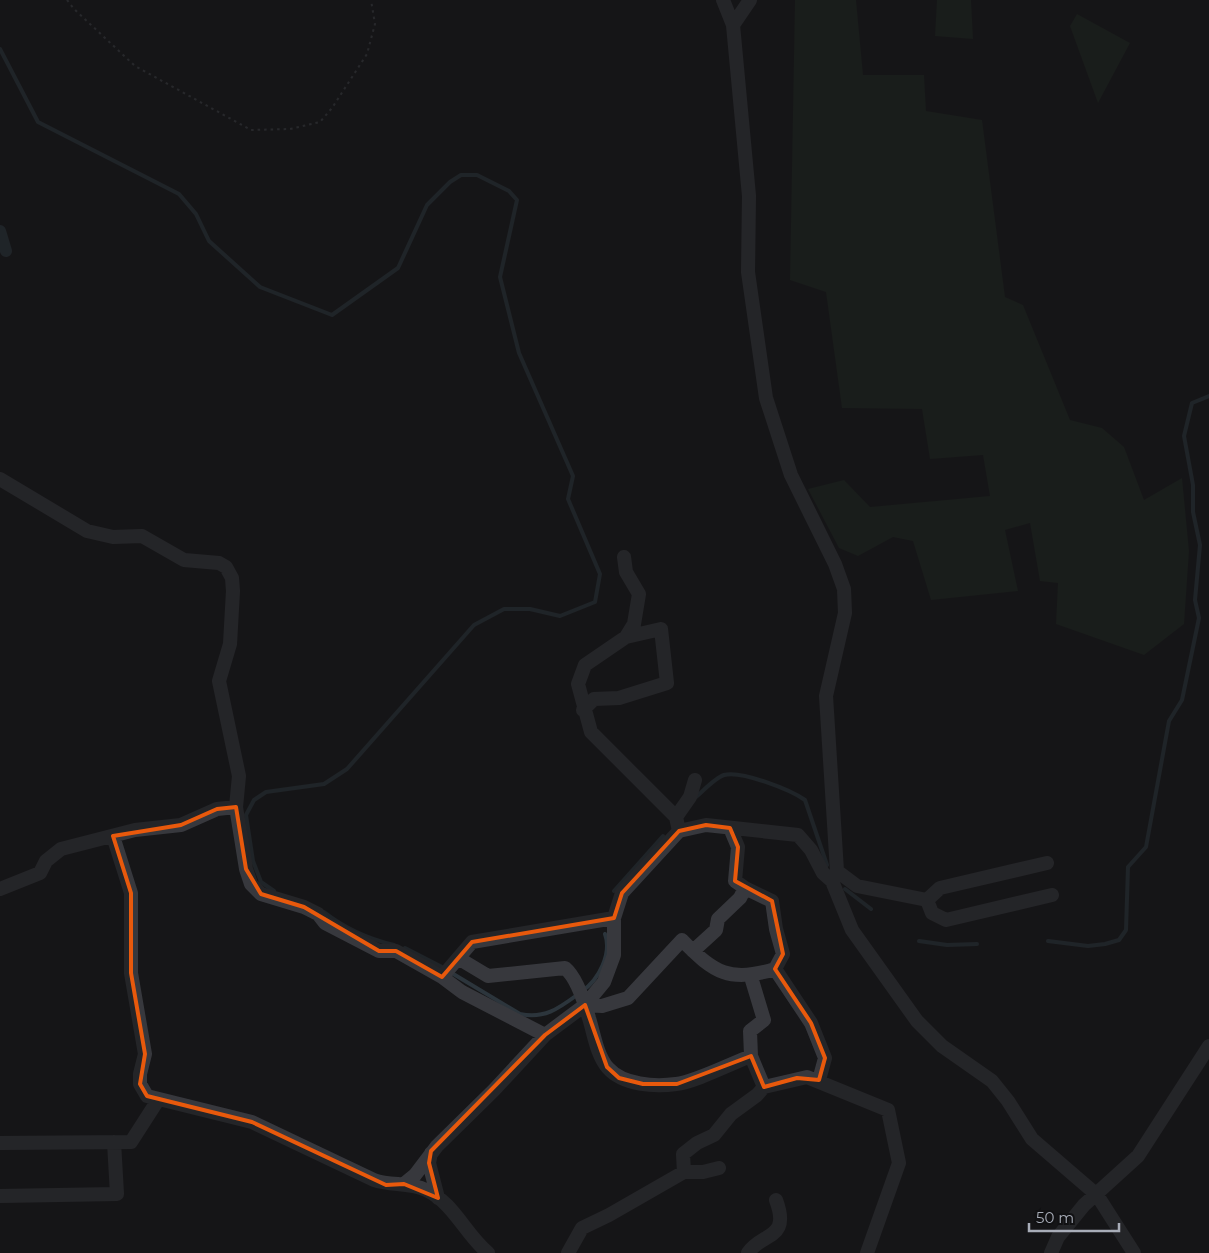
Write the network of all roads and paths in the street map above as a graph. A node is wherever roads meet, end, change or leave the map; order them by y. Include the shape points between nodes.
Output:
1 (68, 0) edge
2 (371, 0) edge
3 (722, 0) edge
4 (750, 0) edge
5 (733, 25) junction
6 (0, 480) edge
7 (624, 557) dead end
8 (626, 637) junction
9 (583, 710) junction
10 (695, 780) dead end
11 (236, 807) junction
12 (678, 824) junction
13 (730, 828) junction
14 (113, 836) junction
15 (1047, 863) dead end
16 (834, 876) junction
17 (745, 888) junction
18 (0, 889) edge
19 (1052, 895) dead end
20 (927, 900) junction
21 (614, 918) junction
22 (693, 951) junction
23 (449, 968) junction
24 (776, 969) junction
25 (751, 976) junction
26 (581, 997) junction
27 (545, 1035) junction
28 (1209, 1046) edge
29 (751, 1056) junction
30 (818, 1080) junction
31 (764, 1087) junction
32 (158, 1100) junction
33 (114, 1142) junction
34 (0, 1143) edge
35 (431, 1151) junction
36 (719, 1168) dead end
37 (684, 1172) junction
38 (404, 1184) junction
39 (1097, 1195) junction
40 (0, 1196) edge
41 (438, 1198) junction
42 (776, 1200) dead end
43 (488, 1253) edge
44 (568, 1253) edge
45 (748, 1253) edge
46 (867, 1253) edge
47 (1051, 1253) edge
48 (1134, 1253) edge

1 - 2 path via 134,66 251,130 290,128 320,122 366,54 375,24
3 - 5 street
4 - 5 street
5 - 16 street via 749,196 748,272 766,398 791,475 844,588 845,613 826,696
6 - 11 street via 87,531 113,538 142,536 184,560 219,563 226,567 232,578 233,591 230,644 220,681 239,776
7 - 8 street via 626,572 639,594 634,624
8 - 9 street via 585,665 578,684
8 - 9 street via 661,629 667,684 618,698 594,699
9 - 12 street via 591,732
10 - 12 street
11 - 14 street via 217,809 181,825
11 - 23 street via 246,869 251,884 261,894 304,907 318,914 326,923 379,951 396,951
12 - 13 street
12 - 21 street via 622,893
13 - 16 street via 798,836 811,850 823,873
13 - 17 street via 738,847 735,881
14 - 18 street via 61,849 46,861 40,872
14 - 32 street via 131,893 131,973 145,1054 140,1084 147,1096
15 - 20 street via 940,888
16 - 20 street via 857,886
16 - 39 street via 852,930 917,1021 942,1046 992,1081 1032,1139
17 - 22 street via 740,898 718,919 716,930
17 - 24 street via 772,901 783,954
19 - 20 street via 946,920 932,913
21 - 23 street via 472,942
21 - 26 street via 614,955 604,982
22 - 25 street via 705,964 731,975
22 - 26 street via 682,940 628,998 602,1006
23 - 26 street via 488,976 565,968 572,974
23 - 27 street via 462,992
24 - 25 street
24 - 30 street via 810,1022 825,1058
25 - 29 street via 764,1020 750,1031
26 - 27 street
26 - 29 street via 599,1050 607,1067 619,1078 643,1084 677,1084
27 - 35 street
28 - 39 street via 1138,1156
29 - 31 street
30 - 31 street via 797,1078
30 - 46 street via 888,1110 899,1163
31 - 37 street via 731,1114 714,1135 683,1154
32 - 33 street via 131,1142
32 - 38 street via 252,1122 386,1185
33 - 34 street
33 - 40 street via 117,1194
35 - 38 street via 415,1175
35 - 41 street via 429,1163
36 - 37 street
37 - 44 street via 582,1228
38 - 41 street via 426,1190
39 - 47 street via 1084,1205 1058,1237
39 - 48 street
41 - 43 street
42 - 45 street via 780,1223 772,1236

